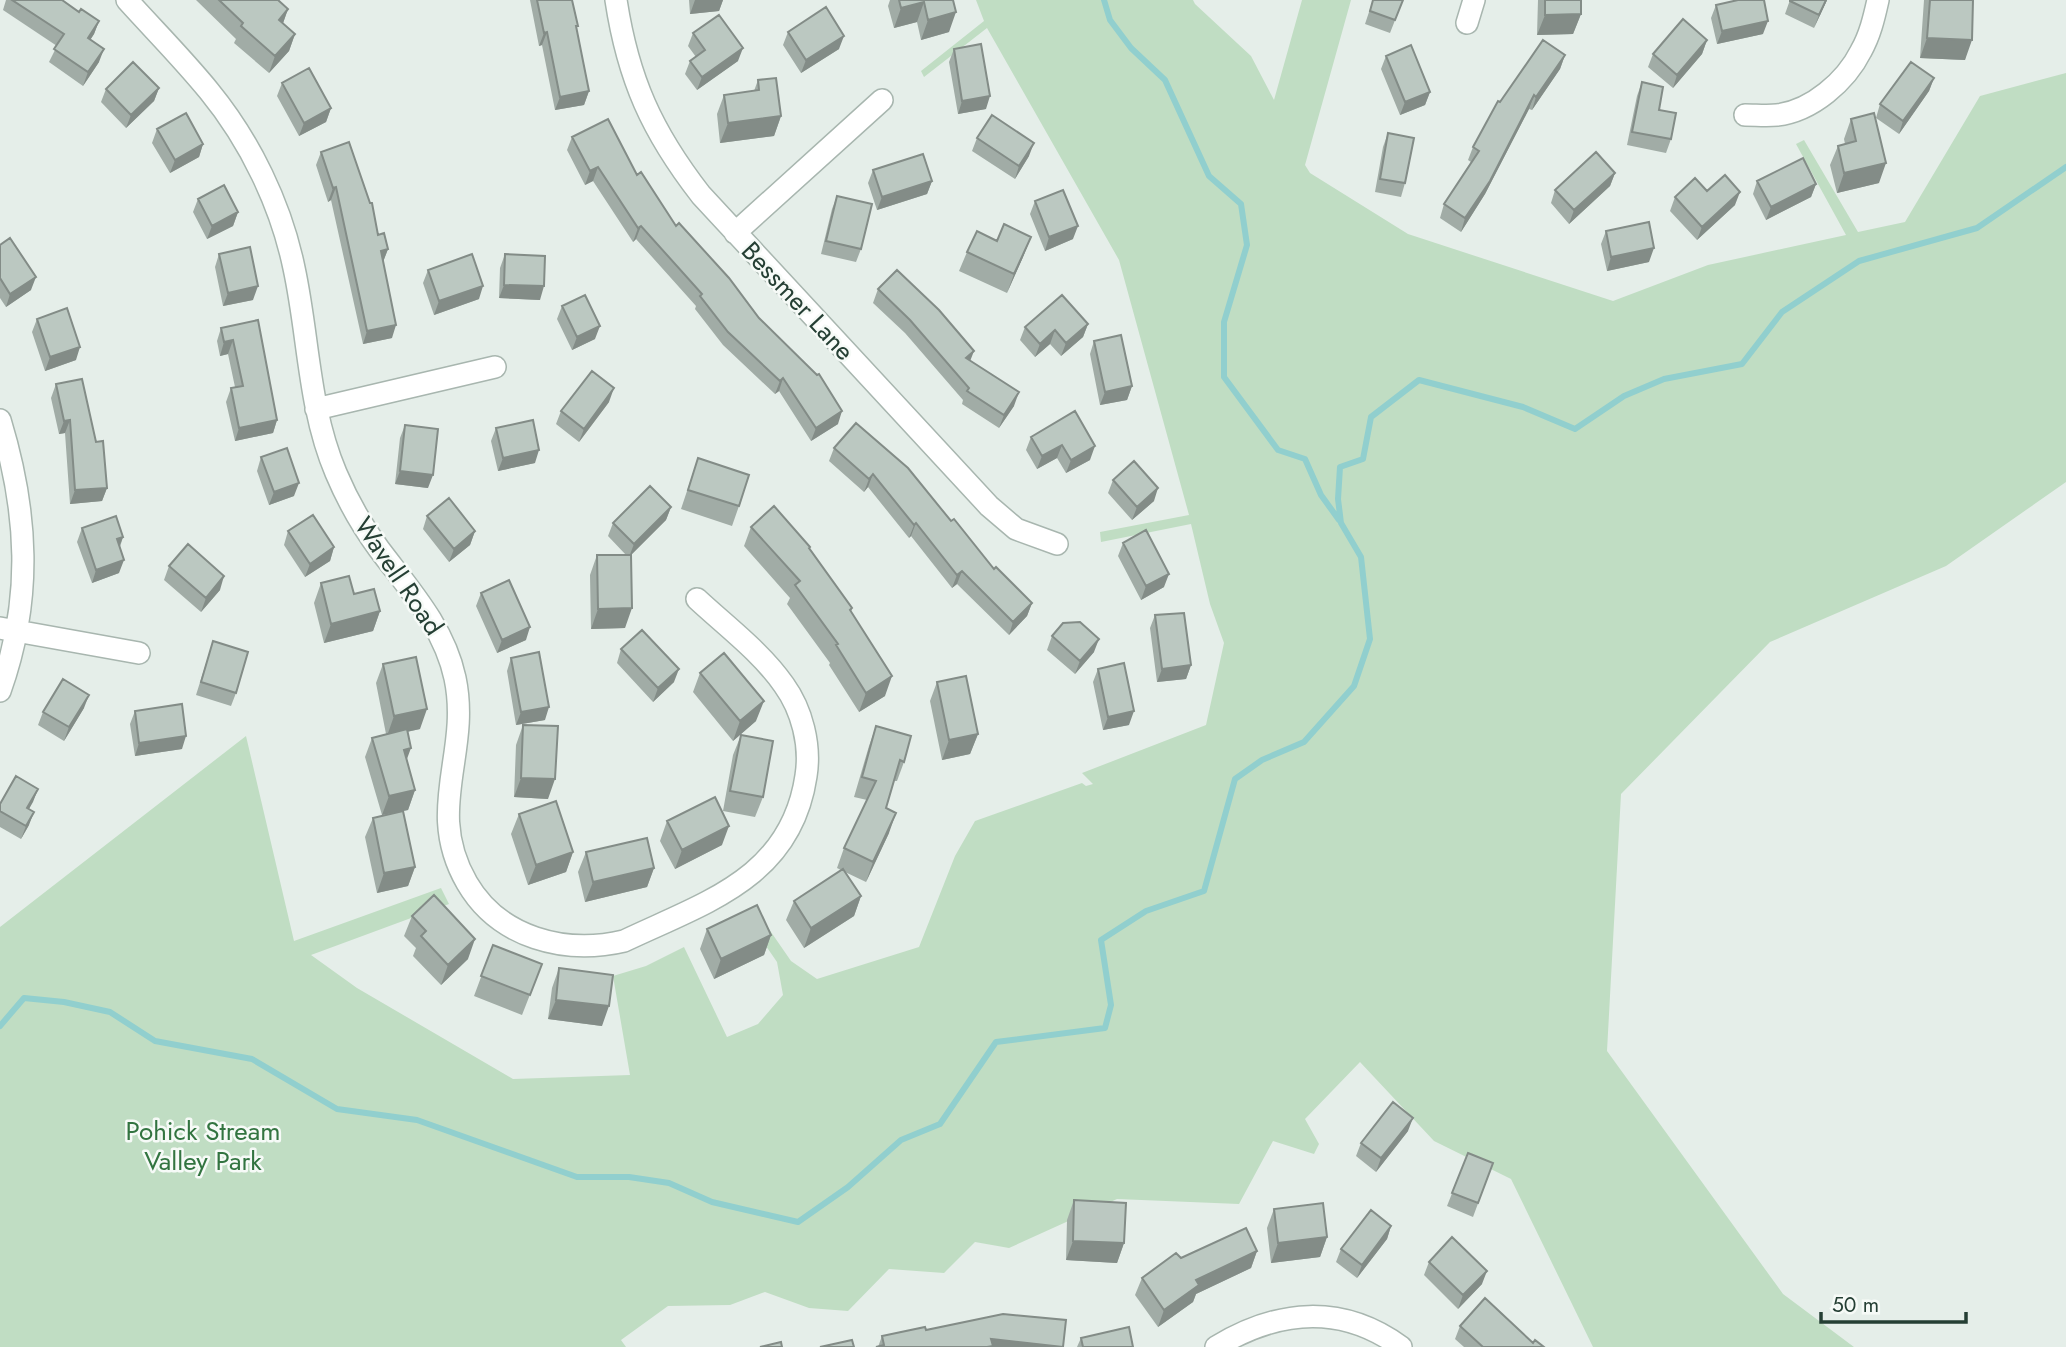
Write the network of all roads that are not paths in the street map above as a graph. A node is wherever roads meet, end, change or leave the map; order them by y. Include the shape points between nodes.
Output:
1 (127, 0) edge
2 (616, 0) edge
3 (1474, 0) edge
4 (1878, 0) edge
5 (1467, 23) dead end
6 (882, 100) dead end
7 (1745, 115) dead end
8 (735, 233) junction
9 (495, 367) dead end
10 (316, 409) junction
11 (0, 420) edge
12 (1056, 544) dead end
13 (697, 599) dead end
14 (8, 629) edge
15 (139, 653) dead end
16 (0, 691) edge
17 (1216, 1347) edge
18 (1401, 1347) edge

1 - 10 street, Wavell Road via 209,91 262,175 294,265
2 - 8 street, Bessmer Lane via 626,54 653,124 678,166
3 - 5 street
4 - 7 street via 1860,54 1833,87 1808,105 1780,115
6 - 8 street
8 - 12 street, Bessmer Lane via 989,506 1016,529
9 - 10 street
10 - 13 street, Wavell Road via 349,501 429,615 451,662 459,716 448,794 449,839 475,895 514,929 562,946 624,941 741,882 772,856 791,827 803,798 807,767 806,739 797,709 771,667
11 - 14 street via 22,516 23,582
14 - 15 street
14 - 16 street
17 - 18 street via 1271,1321 1305,1317 1353,1323

